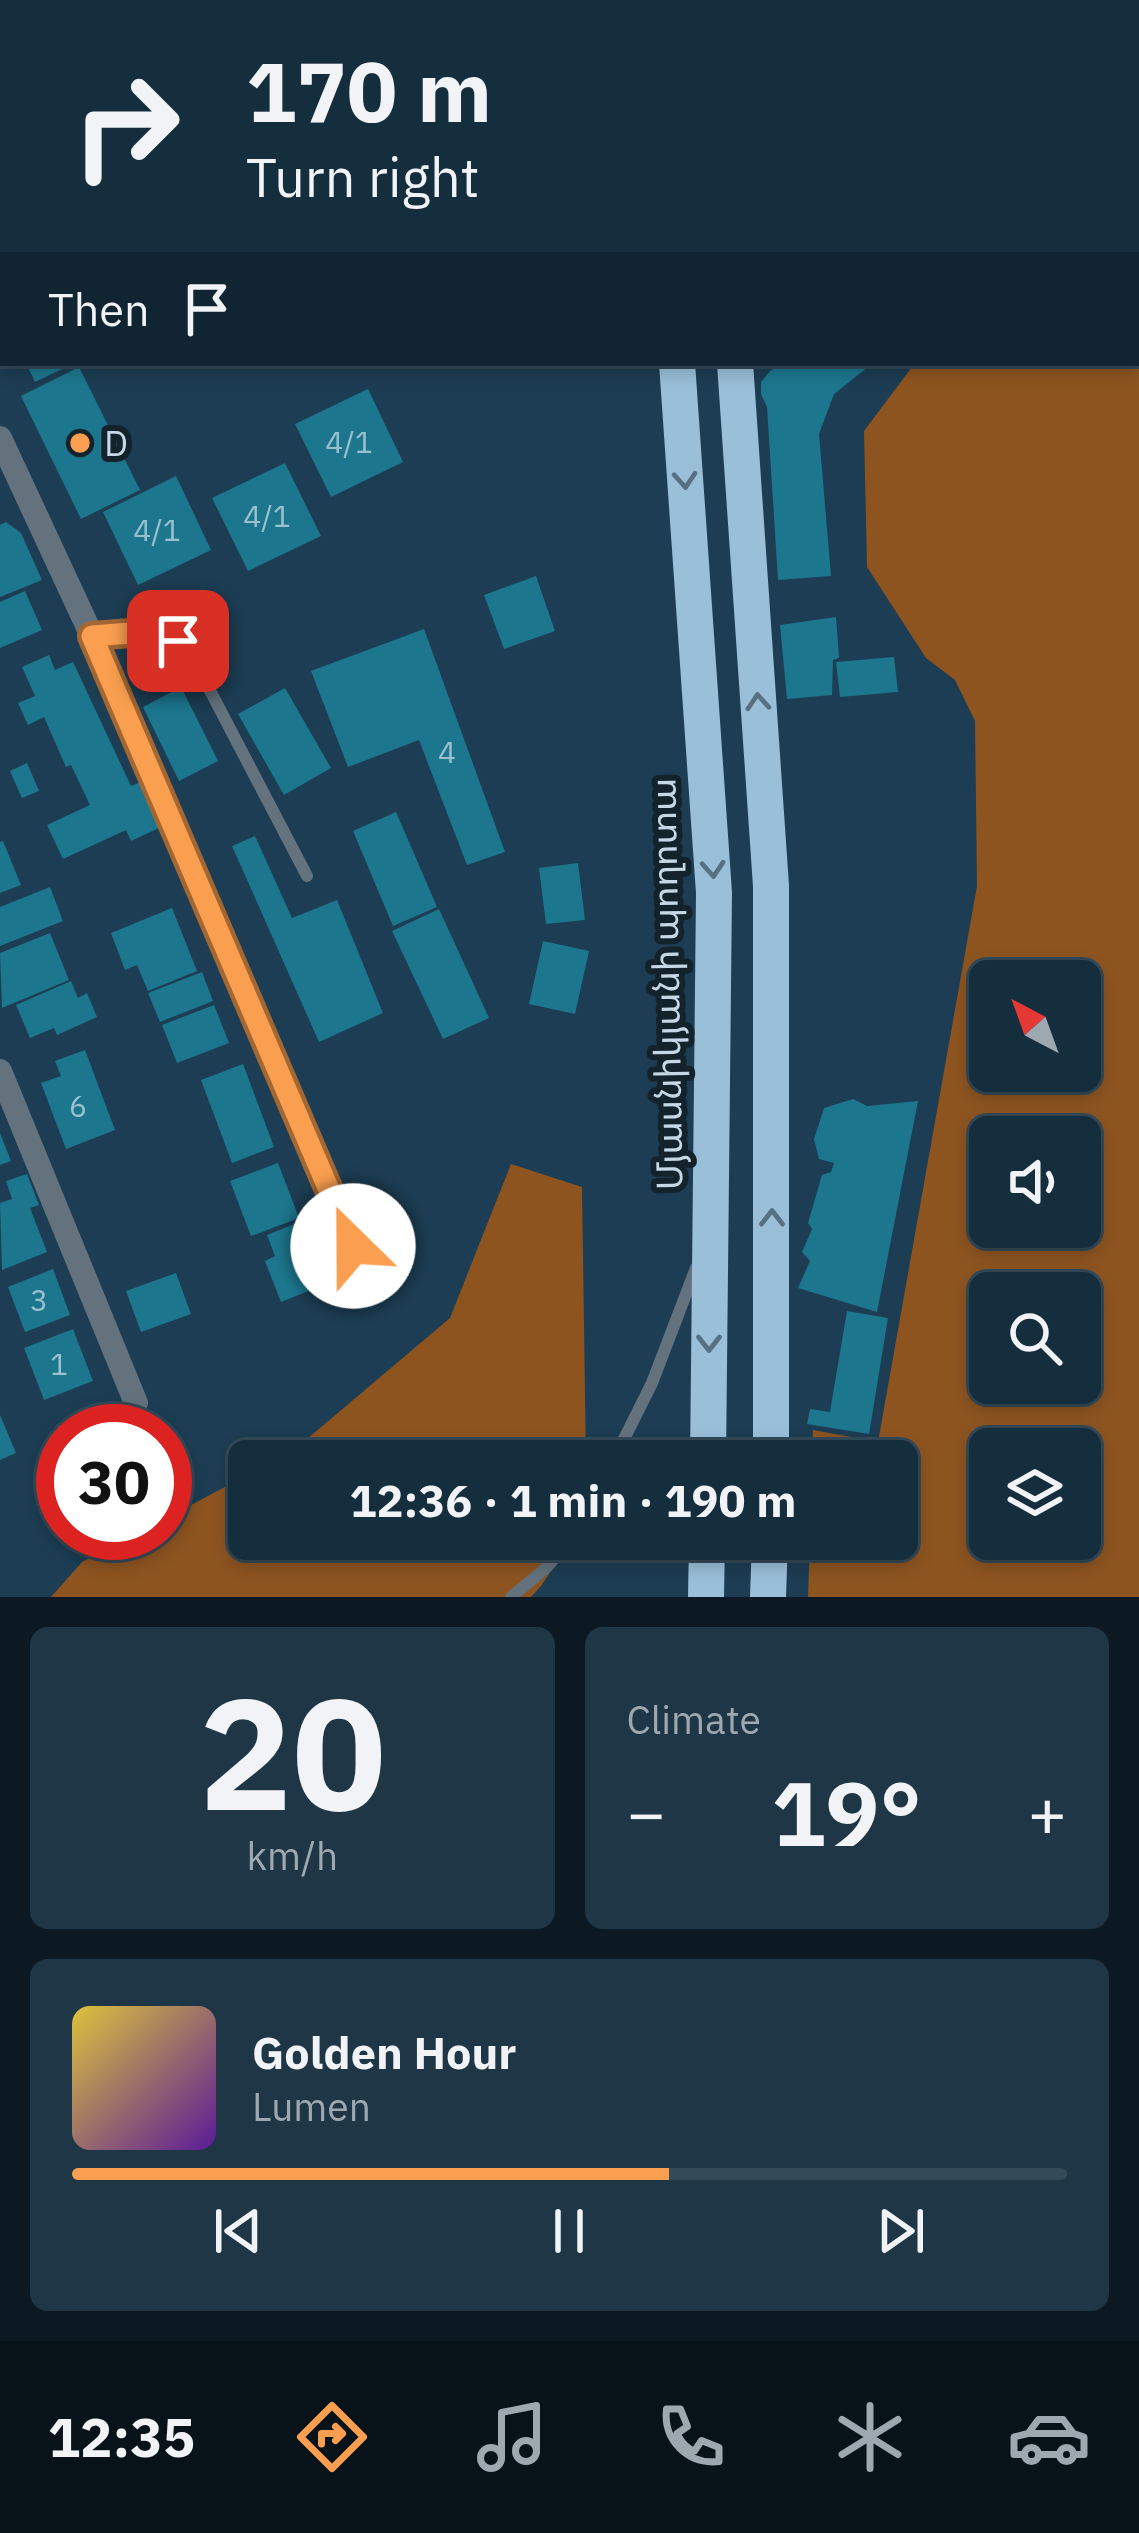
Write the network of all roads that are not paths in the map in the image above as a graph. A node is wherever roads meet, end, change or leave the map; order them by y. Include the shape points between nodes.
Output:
1 (677, 366) edge
2 (735, 366) edge
3 (0, 438) edge
4 (92, 636) junction
5 (307, 876) dead end
6 (0, 1071) edge
7 (710, 1233) junction
8 (353, 1246) dead end
9 (136, 1403) dead end
10 (624, 1440) edge
11 (708, 1440) edge
12 (772, 1440) edge
13 (553, 1560) edge
14 (707, 1560) edge
15 (769, 1560) edge
16 (511, 1597) edge
17 (706, 1597) edge
18 (768, 1597) edge

1 -> 7 highway, Մյասնիկյանի պողոտա via 714,893
12 -> 2 highway via 771,886
3 - 4 street
4 - 5 lane via 143,632 178,641 192,656
4 - 8 street
6 - 9 street
7 - 10 lane
7 -> 11 highway, Մյասնիկյանի պողոտա
13 - 16 lane
14 - 17 highway
15 - 18 highway

